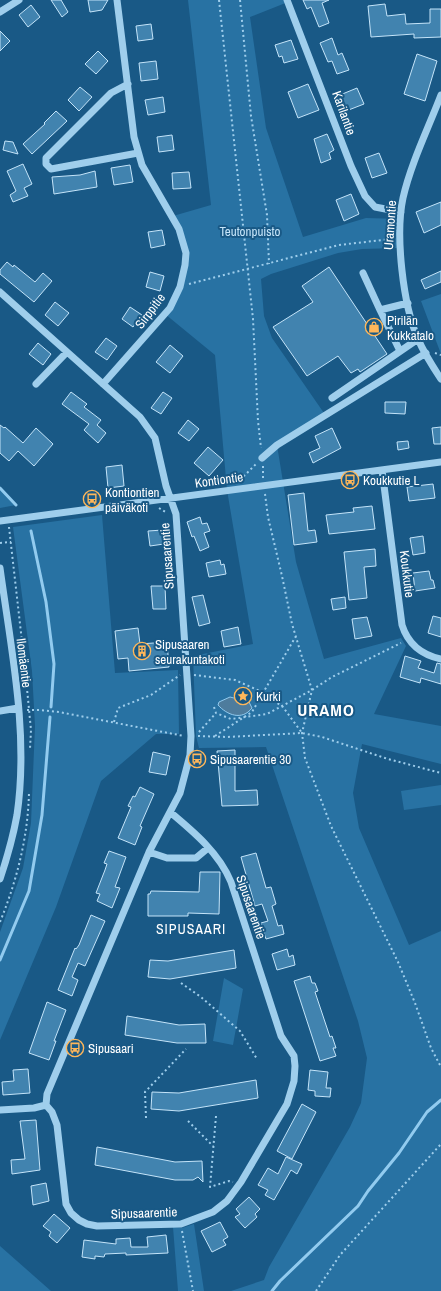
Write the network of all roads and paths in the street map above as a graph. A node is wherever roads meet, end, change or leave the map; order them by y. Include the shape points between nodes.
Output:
1 (18, 0) edge
2 (117, 0) edge
3 (219, 0) edge
4 (240, 0) edge
5 (287, 0) edge
6 (0, 12) edge
7 (128, 84) junction
8 (441, 95) edge
9 (138, 153) junction
10 (401, 212) junction
11 (400, 238) junction
12 (268, 264) junction
13 (248, 270) junction
14 (363, 273) dead end
15 (180, 287) junction
16 (0, 292) edge
17 (408, 303) junction
18 (380, 310) junction
19 (418, 339) junction
20 (400, 351) junction
21 (66, 352) junction
22 (426, 353) junction
23 (434, 353) dead end
24 (441, 355) edge
25 (441, 379) edge
26 (36, 384) dead end
27 (103, 384) junction
28 (332, 398) dead end
29 (262, 458) junction
30 (441, 462) edge
31 (382, 470) junction
32 (238, 482) dead end
33 (264, 486) junction
34 (171, 499) junction
35 (158, 500) junction
36 (169, 516) dead end
37 (0, 521) edge
38 (11, 542) dead end
39 (0, 543) edge
40 (0, 568) edge
41 (296, 636) junction
42 (408, 640) junction
43 (441, 659) edge
44 (178, 670) dead end
45 (188, 674) junction
46 (178, 675) junction
47 (178, 682) dead end
48 (312, 690) junction
49 (263, 693) junction
50 (214, 707) dead end
51 (283, 707) junction
52 (18, 710) junction
53 (0, 711) edge
54 (216, 713) junction
55 (243, 718) junction
56 (114, 722) junction
57 (181, 728) dead end
58 (302, 733) junction
59 (181, 736) junction
60 (193, 736) junction
61 (214, 736) junction
62 (182, 740) dead end
63 (441, 773) edge
64 (170, 812) junction
65 (208, 848) junction
66 (149, 852) junction
67 (0, 879) edge
68 (181, 984) dead end
69 (186, 1049) dead end
70 (257, 1059) dead end
71 (441, 1067) edge
72 (46, 1105) junction
73 (0, 1110) edge
74 (216, 1116) dead end
75 (146, 1118) dead end
76 (188, 1121) dead end
77 (441, 1144) edge
78 (213, 1146) junction
79 (240, 1183) junction
80 (181, 1224) junction
81 (193, 1291) edge
82 (316, 1291) edge

1 - 6 street
2 - 7 street, Sirppitie
3 - 13 path
4 - 12 path via 251,116 267,215
5 - 10 street, Karilantie via 365,196 375,207
7 - 9 street, Sirppitie
7 - 9 street via 110,93 46,158 46,164 51,169
8 - 10 street, Uramontie via 408,180
9 - 15 street, Sirppitie via 142,166 172,216 183,242 186,253
10 - 11 street, Uramontie
11 - 12 path via 339,245
11 - 17 street, Uramontie via 399,248
12 - 13 path
13 - 15 path
13 - 29 path
14 - 18 street
15 - 27 street, Sirppitie via 170,308 159,322
16 - 21 street, Sipusaarentie
17 - 18 street
17 - 19 street, Uramontie
18 - 20 street
19 - 20 street
19 - 22 street, Uramontie
20 - 28 street
21 - 26 street
21 - 27 street, Sipusaarentie
22 - 25 street, Uramontie
22 - 29 street via 277,445
23 - 24 path
27 - 34 street, Sipusaarentie via 149,427 155,438
29 - 32 path
29 - 33 path
30 - 31 street, Kontiontie
31 - 33 street, Kontiontie
31 - 42 street, Koukkutie via 402,625
33 - 34 street, Kontiontie
33 - 41 path via 268,517
34 - 35 street, Kontiontie
34 - 45 street, Sipusaarentie via 176,514
35 - 36 path via 160,508
35 - 37 street, Kontiontie
38 - 39 path
40 - 52 street, Ilomäentie
41 - 48 path
41 - 49 path
42 - 43 street via 417,649
42 - 48 path via 332,677
44 - 46 path
45 - 46 path
45 - 49 path via 235,680
45 - 60 street, Sipusaarentie
46 - 47 path
46 - 56 path via 151,695 118,708
48 - 51 path
48 - 58 path
49 - 51 path
49 - 55 path via 252,712
50 - 54 path
51 - 55 path via 267,714
51 - 58 path
52 - 53 street
52 - 56 path via 40,710
52 - 67 street, Ilomäentie via 20,743 17,813 13,838
54 - 55 path via 230,719
54 - 60 path
55 - 61 path
56 - 59 path
57 - 59 path
58 - 61 path
58 - 63 path
58 - 71 path via 305,758 330,826 398,962
59 - 60 path
59 - 62 path
60 - 61 path
60 - 64 street, Sipusaarentie via 185,779
64 - 65 street, Sipusaarentie
64 - 66 street, Sipusaarentie
65 - 66 street via 196,858 167,858
65 - 79 street, Sipusaarentie via 224,866 231,882 281,1036 294,1056 295,1066 294,1081 287,1104
66 - 72 street, Sipusaarentie via 47,1094
68 - 70 path via 202,997 240,1031
69 - 75 path via 145,1092
72 - 73 street
72 - 80 street, Sipusaarentie via 58,1125 64,1194 71,1213 87,1224 97,1226
74 - 78 path
76 - 78 path
77 - 82 path via 340,1255
78 - 79 path via 210,1187 229,1180
79 - 80 street, Sipusaarentie via 227,1201 213,1212
80 - 81 path

